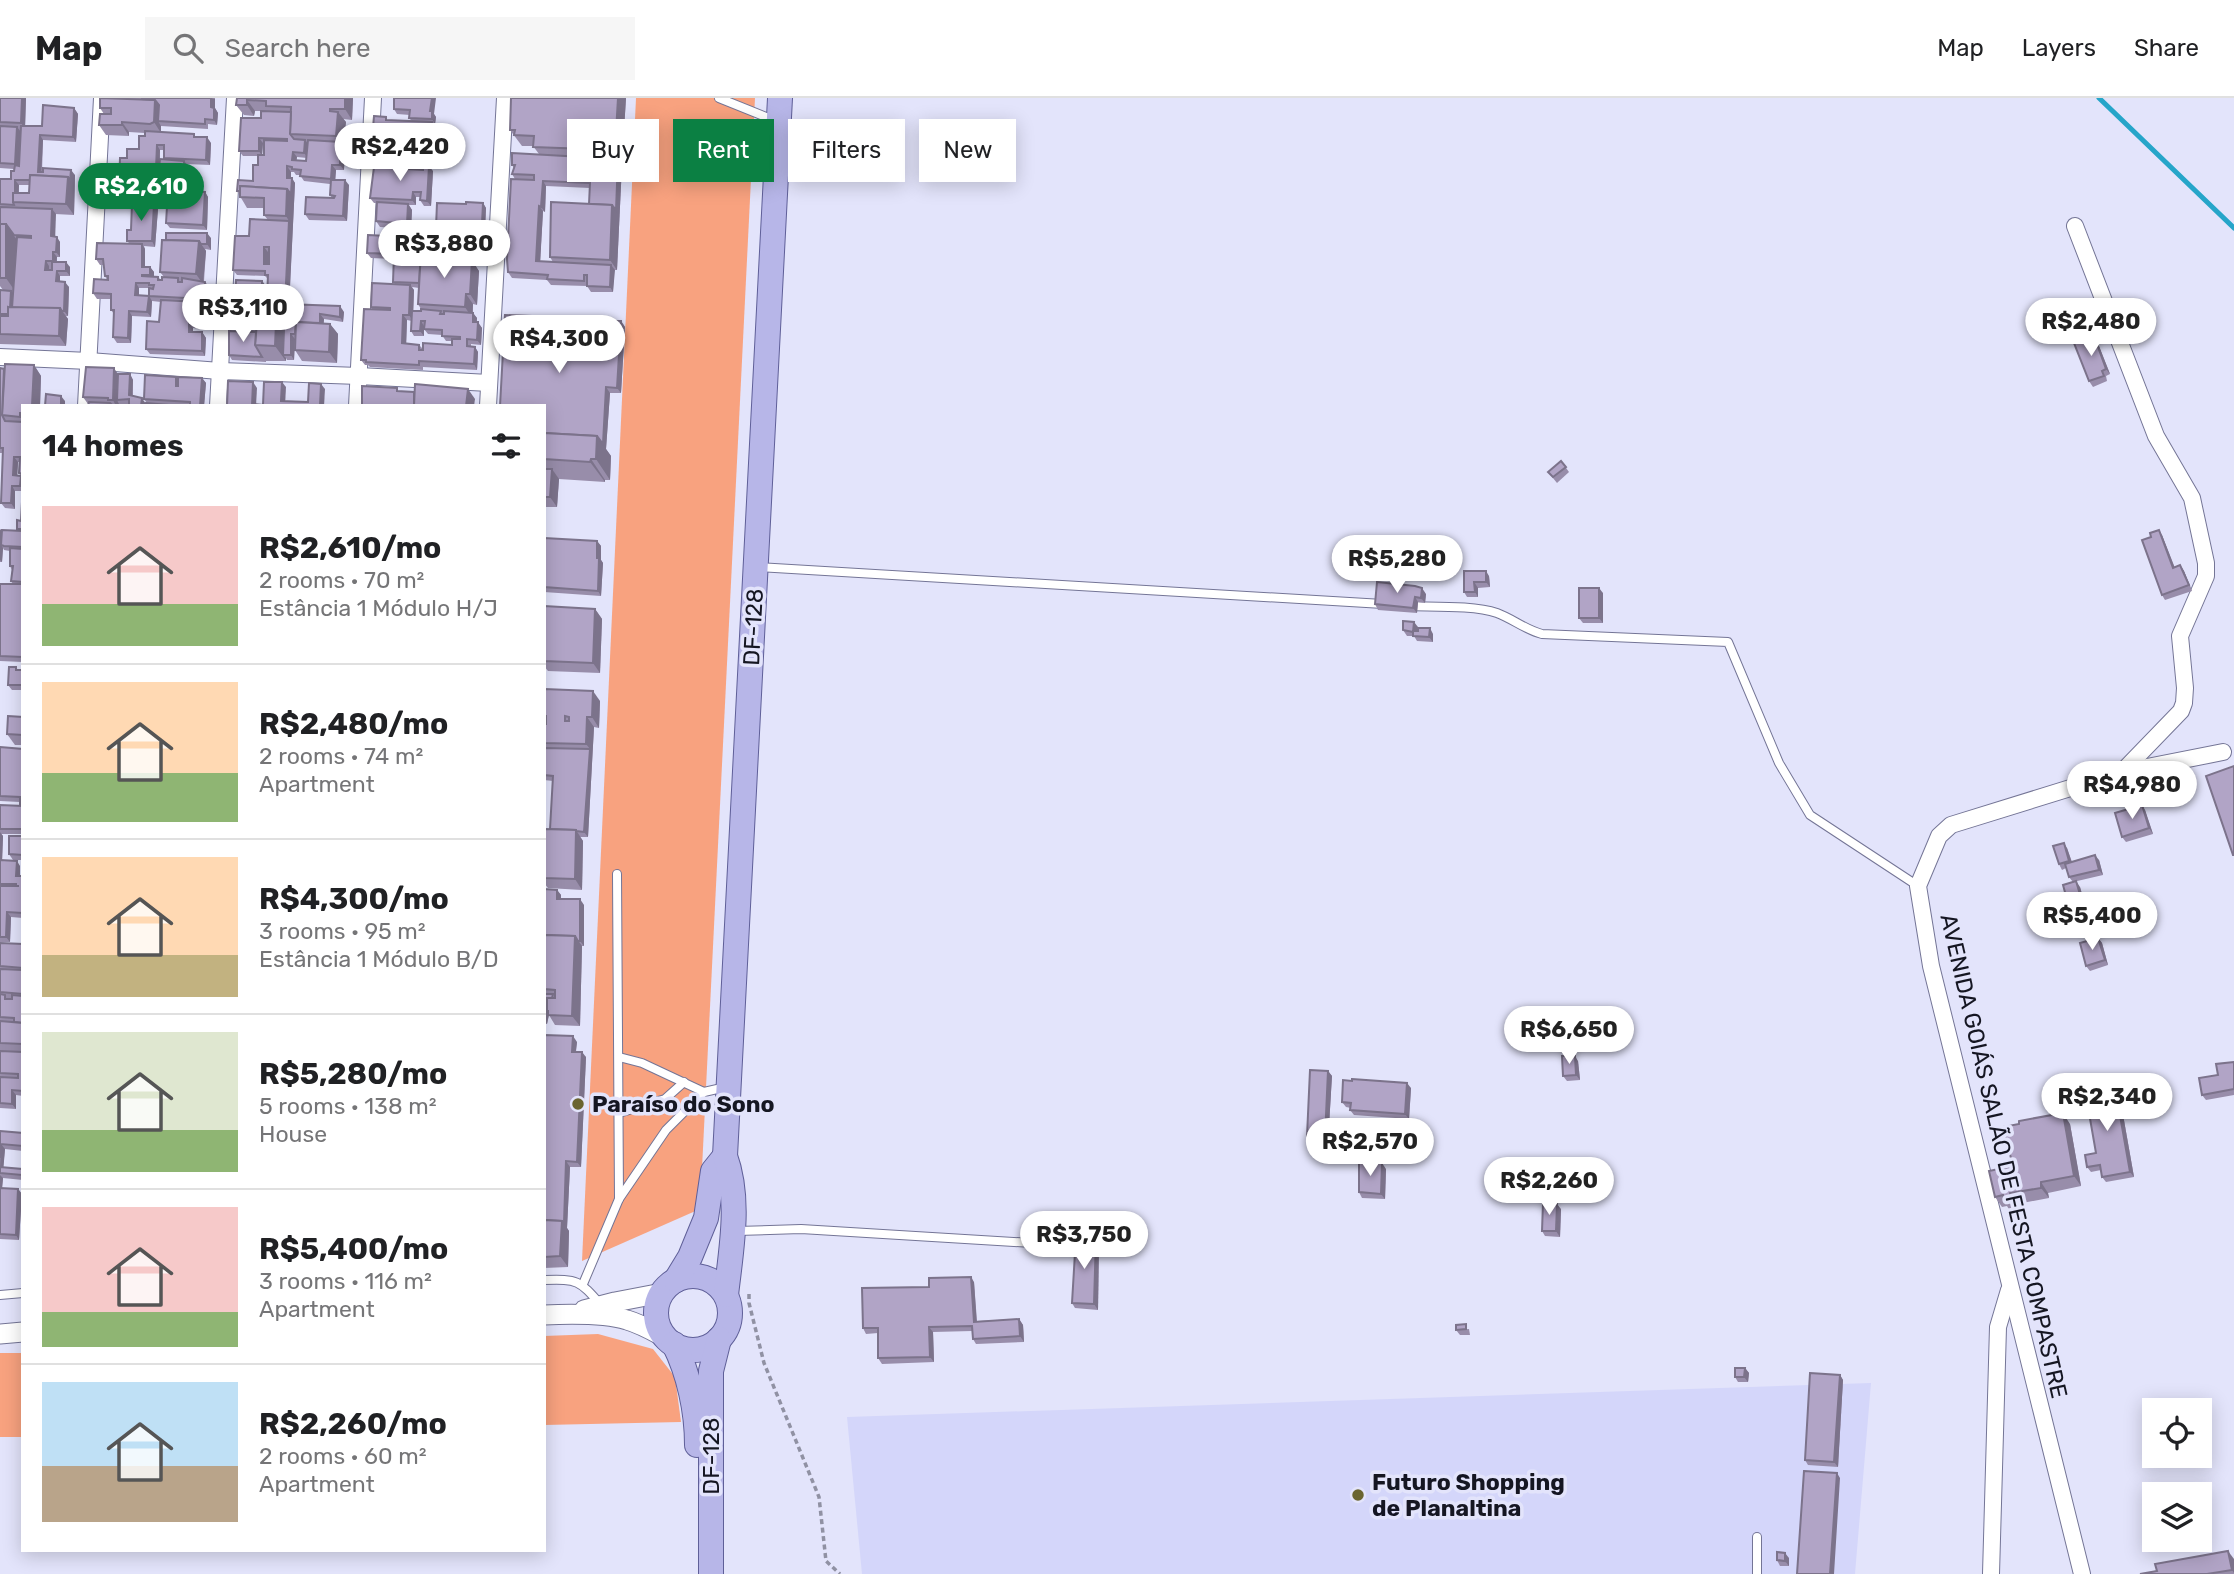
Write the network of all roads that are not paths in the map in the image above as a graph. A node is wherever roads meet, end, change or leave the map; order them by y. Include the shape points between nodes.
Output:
1 (102, 98) edge
2 (235, 98) edge
3 (373, 98) edge
4 (505, 98) edge
5 (719, 98) edge
6 (780, 110) edge
7 (2074, 226) dead end
8 (0, 357) edge
9 (89, 361) junction
10 (220, 371) junction
11 (359, 376) junction
12 (489, 383) junction
13 (86, 404) edge
14 (218, 404) edge
15 (358, 404) edge
16 (488, 404) edge
17 (756, 567) junction
18 (1387, 604) edge
19 (1400, 605) edge
20 (2223, 752) dead end
21 (2122, 772) junction
22 (618, 874) dead end
23 (1918, 886) junction
24 (619, 1057) junction
25 (684, 1083) junction
26 (729, 1086) junction
27 (704, 1092) junction
28 (619, 1113) junction
29 (725, 1156) junction
30 (619, 1199) junction
31 (733, 1231) junction
32 (1048, 1244) dead end
33 (546, 1280) edge
34 (583, 1283) junction
35 (669, 1287) junction
36 (2010, 1288) junction
37 (21, 1293) edge
38 (737, 1293) junction
39 (0, 1295) edge
40 (601, 1305) junction
41 (569, 1314) junction
42 (546, 1315) edge
43 (21, 1332) edge
44 (0, 1334) edge
45 (719, 1339) junction
46 (670, 1341) junction
47 (1757, 1537) dead end
48 (693, 1574) edge
49 (711, 1574) edge
50 (1757, 1574) edge
51 (1991, 1574) edge
52 (2082, 1574) edge

1 - 9 street
2 - 10 street
3 - 11 street
4 - 12 street
5 - 6 lane
6 - 17 main road, DF-128 / DF-128
7 - 21 street via 2156,436 2192,498 2206,563 2206,576 2180,636 2185,688 2182,711
8 - 9 street
9 - 10 street
9 - 13 street
10 - 11 street
10 - 14 street
11 - 12 street
11 - 15 street
12 - 16 street
17 - 18 lane
17 - 26 main road, DF-128 / DF-128
19 - 23 lane via 1493,612 1542,634 1728,642 1779,763 1810,815
20 - 21 street
21 - 23 street via 1951,825 1939,836
22 - 24 lane
23 - 36 street, AVENIDA GOIÁS SALÃO DE FESTA COMPASTRE via 1931,966
24 - 25 lane
24 - 28 lane
25 - 27 lane
25 - 28 lane via 665,1099
26 - 27 lane
26 - 29 main road, DF-128 / DF-128
27 - 30 lane via 666,1130
28 - 30 lane
29 - 31 main road, DF-128 / DF-128 via 732,1174
29 - 35 main road, DF-128 / DF-128 via 713,1171 706,1218 690,1257
30 - 34 lane
31 - 32 lane via 801,1229
31 - 38 main road, DF-128 / DF-128
33 - 34 lane
34 - 40 lane
35 - 38 main road via 685,1277 704,1278
35 - 40 street
35 - 46 main road, DF-128 via 658,1302 657,1321
36 - 51 street via 1998,1327
36 - 52 street, AVENIDA GOIÁS SALÃO DE FESTA COMPASTRE
37 - 39 lane
38 - 45 main road, DF-128
40 - 41 street
41 - 42 street
41 - 46 street via 623,1318
43 - 44 street
45 - 46 main road via 702,1349
45 - 49 main road, DF-128 / DF-128 via 711,1371
46 - 48 main road, DF-128 / DF-128 via 690,1386 697,1439
47 - 50 lane

